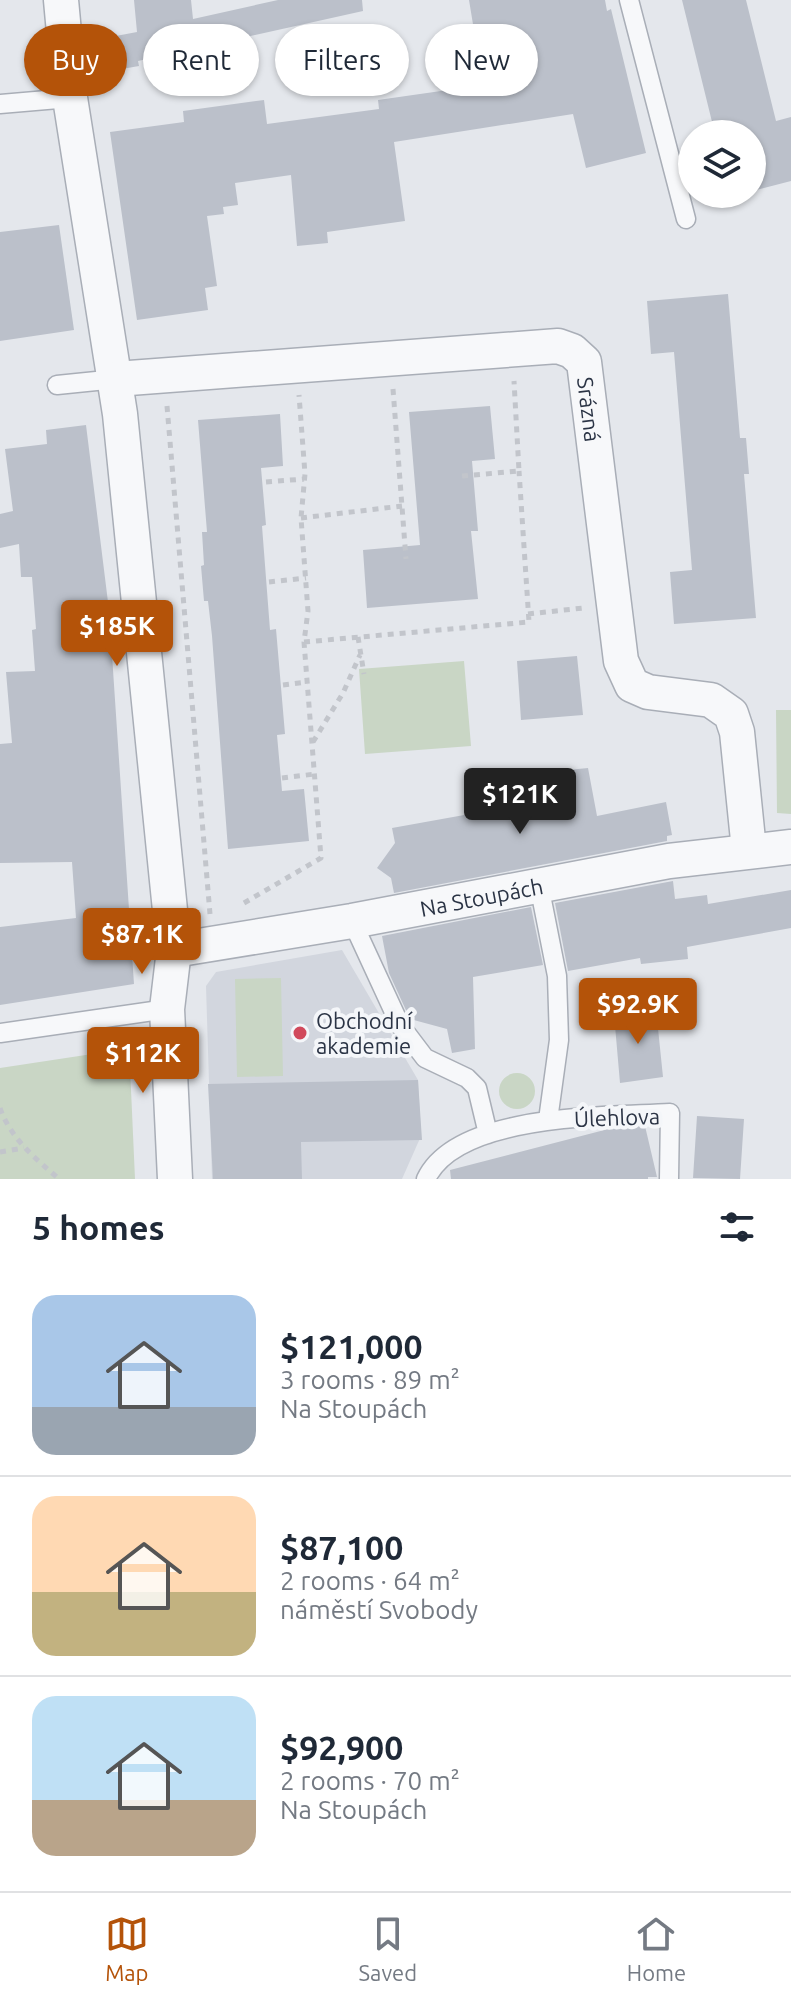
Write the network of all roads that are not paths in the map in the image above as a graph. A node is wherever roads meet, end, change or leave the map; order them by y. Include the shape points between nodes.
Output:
1 (61, 0) edge
2 (629, 0) edge
3 (70, 98) junction
4 (0, 104) edge
5 (686, 219) dead end
6 (116, 379) junction
7 (57, 385) dead end
8 (791, 847) edge
9 (749, 850) junction
10 (539, 885) junction
11 (352, 921) junction
12 (174, 950) junction
13 (167, 1009) junction
14 (0, 1033) edge
15 (548, 1120) junction
16 (488, 1134) junction
17 (175, 1179) edge
18 (426, 1179) edge
19 (669, 1179) edge

1 - 3 street
2 - 5 lane
3 - 4 lane
3 - 6 street
6 - 7 lane
6 - 9 street, Srázná via 558,346 572,351 584,362 621,661 632,685 711,700 731,714
6 - 12 street
8 - 9 street, Na Stoupách
9 - 10 street, Na Stoupách
10 - 11 street, Na Stoupách
10 - 15 lane, Úlehlova via 557,976 559,1040
11 - 12 street, Na Stoupách
11 - 16 lane via 400,1025 425,1058 477,1088
12 - 13 street
13 - 14 lane
13 - 17 street
15 - 16 lane, Úlehlova
15 - 19 lane, Úlehlova via 670,1113
16 - 18 lane, Úlehlova via 454,1148

